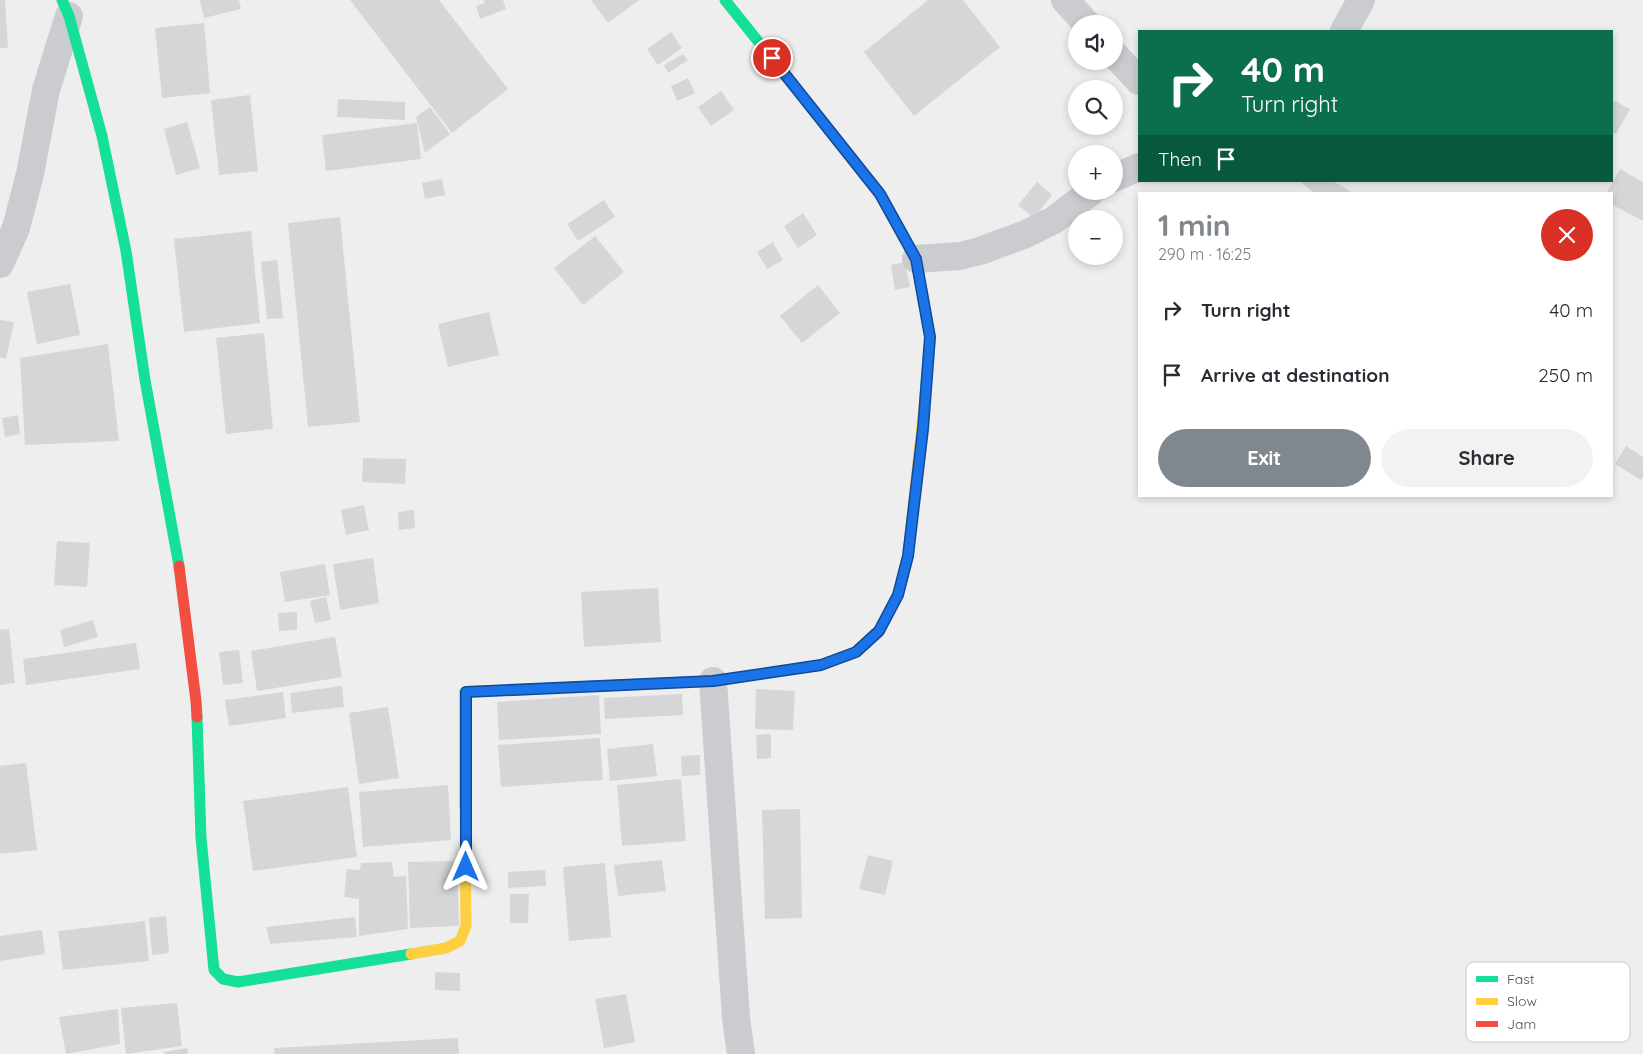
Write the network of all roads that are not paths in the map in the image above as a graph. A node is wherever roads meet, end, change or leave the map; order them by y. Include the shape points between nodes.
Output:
1 (725, 0) edge
2 (1065, 0) edge
3 (1361, 0) edge
4 (66, 8) edge
5 (1079, 15) edge
6 (1345, 30) edge
7 (1123, 64) edge
8 (1138, 80) edge
9 (1138, 167) edge
10 (1123, 174) edge
11 (1080, 200) edge
12 (916, 259) junction
13 (0, 264) edge
14 (713, 681) junction
15 (741, 1054) edge

1 - 12 street via 880,194
2 - 5 street
3 - 6 street
4 - 13 street via 30,174 16,228
4 - 14 street via 102,136 126,251 176,547 196,701 201,838 214,970 223,979 238,982 446,948 460,941 466,926 466,692
7 - 8 street
9 - 10 street
11 - 12 street via 1054,220 980,251
12 - 14 street via 930,337 908,556 898,595 879,631 856,652 821,665
14 - 15 street

